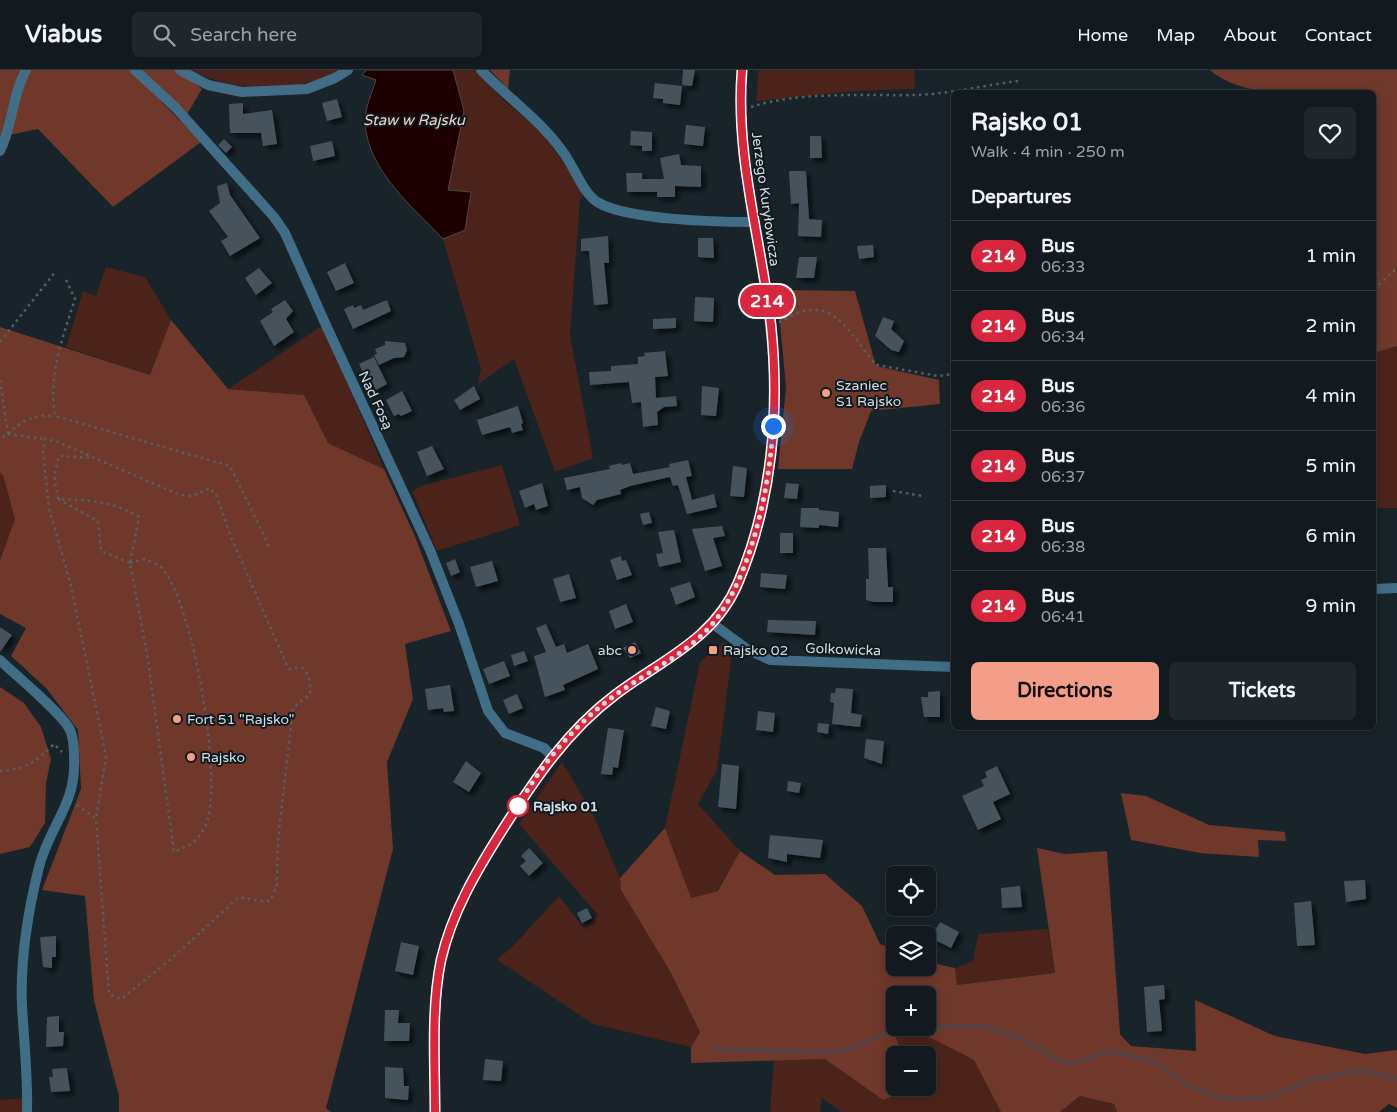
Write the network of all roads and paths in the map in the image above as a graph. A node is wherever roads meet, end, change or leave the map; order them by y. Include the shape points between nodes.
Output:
1 (26, 70) edge
2 (135, 70) edge
3 (180, 70) edge
4 (348, 70) edge
5 (481, 70) edge
6 (742, 70) edge
7 (1018, 80) dead end
8 (951, 90) edge
9 (951, 90) edge
10 (740, 111) junction
11 (0, 151) edge
12 (753, 222) junction
13 (1397, 268) edge
14 (56, 271) dead end
15 (66, 280) dead end
16 (1376, 287) edge
17 (770, 325) junction
18 (0, 342) edge
19 (951, 374) edge
20 (0, 380) edge
21 (55, 416) junction
22 (8, 434) junction
23 (45, 438) junction
24 (0, 439) edge
25 (91, 458) junction
26 (893, 491) dead end
27 (923, 496) dead end
28 (58, 499) junction
29 (270, 548) dead end
30 (130, 563) junction
31 (1397, 588) edge
32 (1376, 589) edge
33 (713, 624) junction
34 (0, 660) edge
35 (951, 667) edge
36 (552, 756) junction
37 (74, 763) junction
38 (0, 771) edge
39 (70, 800) junction
40 (96, 819) junction
41 (27, 1112) edge
42 (435, 1112) edge

1 - 11 street
2 - 36 street, Nad Fosą via 198,133 285,232 430,550 488,711 506,733 544,748
3 - 4 street via 208,84 242,92 307,89
5 - 12 street via 536,121 565,154 598,203 635,213 687,220
6 - 10 street, Jerzego Kuryłowicza
7 - 9 path
8 - 10 path via 918,95 801,99 762,104
10 - 12 street, Jerzego Kuryłowicza
12 - 17 street, Jerzego Kuryłowicza
13 - 16 path
14 - 18 path
15 - 21 path via 75,299 58,351 53,403
17 - 19 path via 799,312 822,309 851,331 877,365 930,375
17 - 33 street, Jerzego Kuryłowicza via 774,390 772,443 766,481 758,522 739,581
20 - 22 path
21 - 22 path via 26,418
21 - 29 path via 230,466
22 - 23 path
22 - 24 path
23 - 25 path
23 - 40 path via 43,454 49,508 70,582 106,756
25 - 28 path via 60,456 54,476
25 - 40 path via 180,495 192,496 210,488 217,497 284,661 290,669 303,668 311,687 310,694 293,708 278,840 277,885 270,900 239,897 170,960 121,999 109,994
26 - 27 path
28 - 30 path via 98,521 100,551
28 - 30 path via 96,500 124,508 139,517
30 - 30 path via 145,559 161,567 177,592 189,627 205,714 211,759 206,825 194,844 174,852 148,660
31 - 32 street
33 - 35 street, Golkowicka via 747,649 770,660
33 - 36 street, Jerzego Kuryłowicza via 693,643 590,715
34 - 37 street via 70,729
36 - 42 street, Jerzego Kuryłowicza via 478,869 448,933 437,991
37 - 38 path via 54,744 39,759 16,770
37 - 39 street
39 - 40 path
39 - 41 street via 42,858 26,936 22,1005

